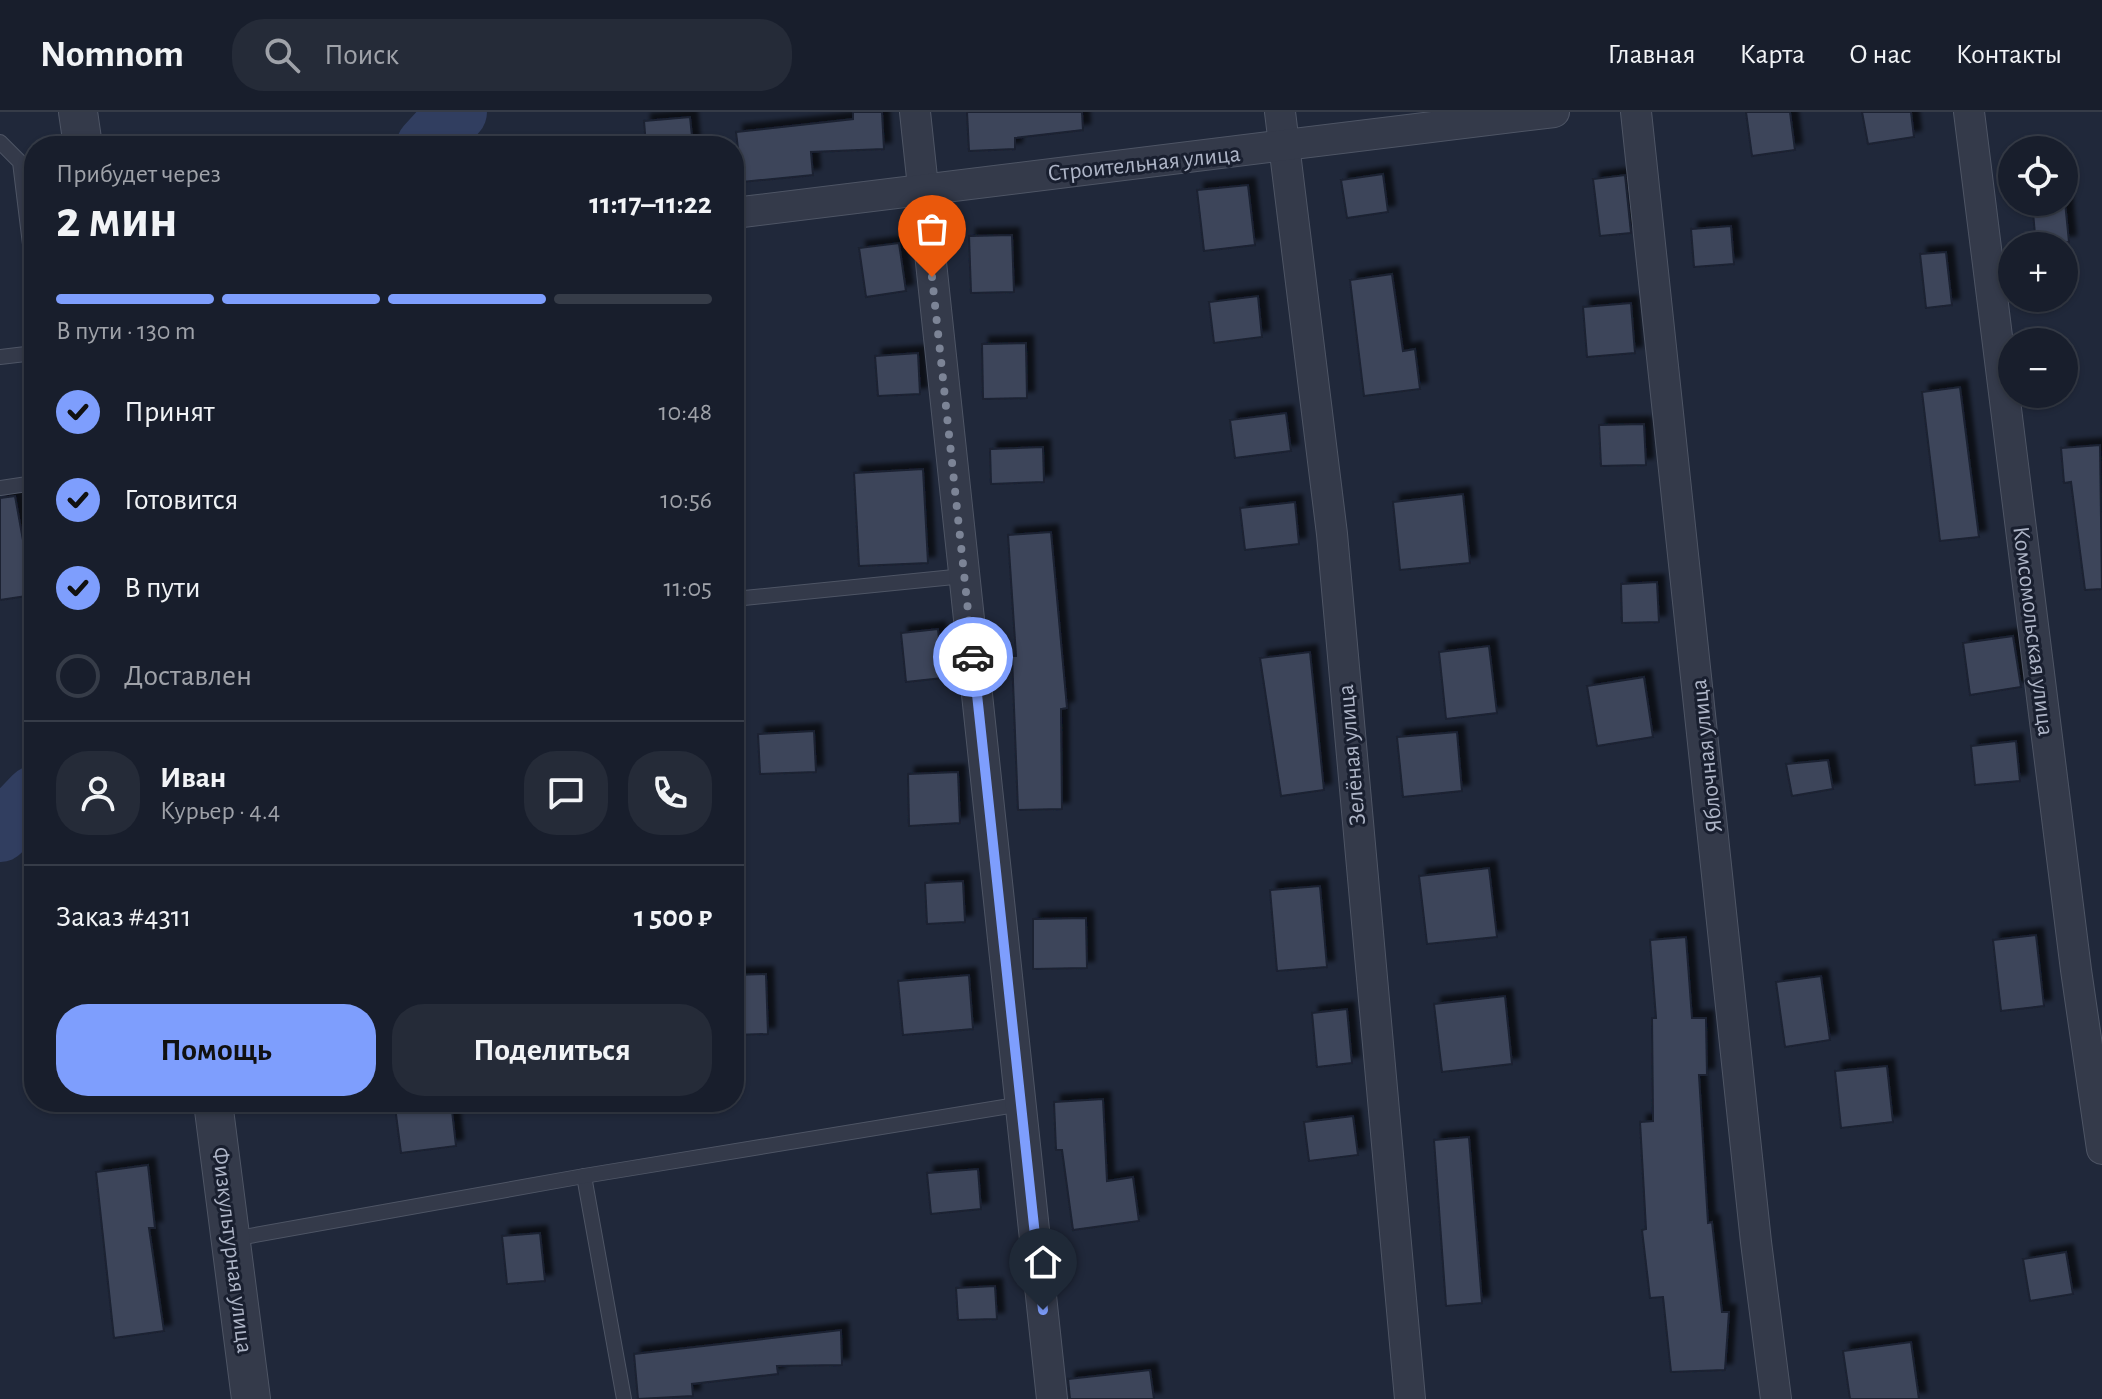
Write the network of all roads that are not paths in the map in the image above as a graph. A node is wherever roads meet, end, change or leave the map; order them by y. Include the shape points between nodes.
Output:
1 (78, 112) edge
2 (915, 112) edge
3 (1280, 112) edge
4 (1554, 112) edge
5 (1636, 112) edge
6 (1969, 112) edge
7 (82, 136) edge
8 (0, 142) edge
9 (1283, 147) junction
10 (922, 188) junction
11 (24, 195) edge
12 (744, 212) edge
13 (24, 354) edge
14 (0, 357) edge
15 (24, 484) edge
16 (0, 488) edge
17 (964, 576) junction
18 (744, 598) edge
19 (1022, 1104) junction
20 (214, 1112) edge
21 (2102, 1149) edge
22 (584, 1176) junction
23 (233, 1239) junction
24 (251, 1399) edge
25 (624, 1399) edge
26 (1052, 1399) edge
27 (1410, 1399) edge
28 (1776, 1399) edge

1 - 7 street
2 - 10 street
3 - 9 street, Зелёная улица
4 - 9 street, Строительная улица
5 - 28 street, Яблочная улица
6 - 21 street, Комсомольская улица
8 - 11 lane via 20,162
9 - 10 street, Строительная улица
9 - 27 street, Зелёная улица via 1332,534
10 - 12 street, Строительная улица
10 - 17 street
13 - 14 lane
15 - 16 lane
17 - 18 lane
17 - 19 street
19 - 22 lane
19 - 26 street
20 - 23 street, Физкультурная улица
22 - 23 lane
22 - 25 lane
23 - 24 street, Физкультурная улица

